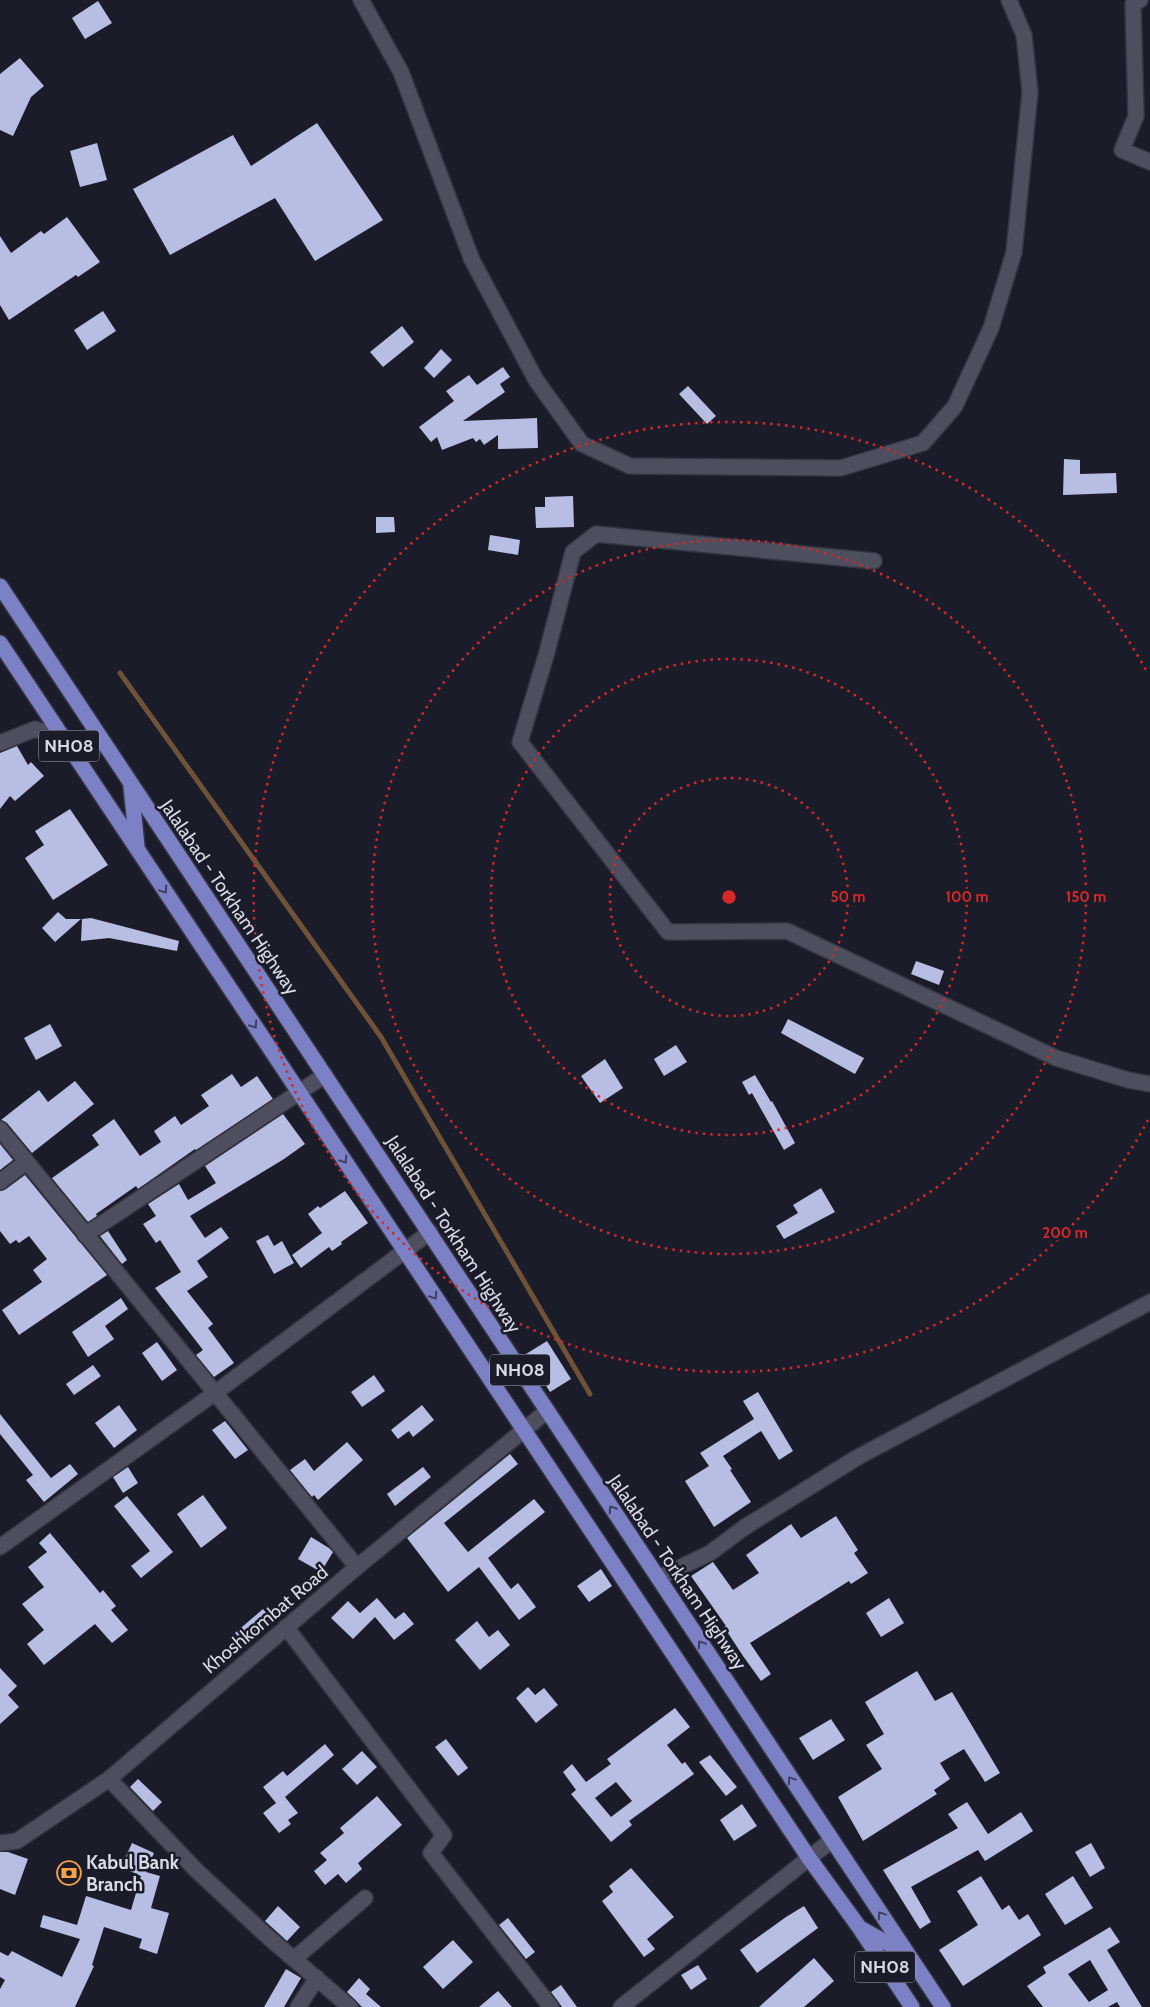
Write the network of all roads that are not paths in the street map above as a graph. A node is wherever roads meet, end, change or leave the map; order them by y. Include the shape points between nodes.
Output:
1 (361, 0) edge
2 (1009, 0) edge
3 (1140, 0) edge
4 (1150, 162) edge
5 (874, 561) dead end
6 (3, 595) edge
7 (0, 643) edge
8 (64, 738) junction
9 (0, 743) edge
10 (131, 785) junction
11 (137, 849) junction
12 (325, 1076) junction
13 (1150, 1084) edge
14 (300, 1094) junction
15 (0, 1129) edge
16 (26, 1162) junction
17 (0, 1182) edge
18 (430, 1232) junction
19 (85, 1235) junction
20 (405, 1251) junction
21 (1150, 1302) edge
22 (215, 1393) junction
23 (547, 1411) junction
24 (523, 1430) junction
25 (0, 1547) edge
26 (357, 1567) junction
27 (658, 1578) junction
28 (286, 1628) junction
29 (109, 1779) junction
30 (832, 1840) junction
31 (0, 1843) edge
32 (809, 1858) junction
33 (365, 1898) dead end
34 (859, 1927) junction
35 (908, 1955) junction
36 (294, 1959) junction
37 (317, 1978) junction
38 (298, 2007) edge
39 (350, 2007) edge
40 (551, 2007) edge
41 (621, 2007) edge
42 (912, 2007) edge
43 (943, 2007) edge

1 - 2 street via 401,72 472,260 536,380 582,444 630,466 832,468 842,468 923,444 955,406 991,328 1014,252 1030,92 1024,35
3 - 4 street via 1133,4 1136,116 1122,150
5 - 13 street via 596,534 573,552 520,742 668,932 786,931 1056,1058
6 - 10 highway, Jalalabad - Torkham Highway / NH08
7 - 8 highway, Jalalabad - Torkham Highway / NH08
8 - 9 street via 35,729
8 - 11 highway, Jalalabad - Torkham Highway / NH08
10 - 11 highway, Jalalabad - Torkham Highway / NH08
10 - 12 highway, Jalalabad - Torkham Highway / NH08
11 -> 14 highway, Jalalabad - Torkham Highway / NH08
12 - 14 street
12 - 18 highway, Jalalabad - Torkham Highway / NH08
14 - 19 street
14 -> 20 highway, Jalalabad - Torkham Highway / NH08
15 - 16 street
16 - 17 street
16 - 19 street
18 - 20 street
18 - 23 highway, Jalalabad - Torkham Highway / NH08
19 - 22 street
20 - 22 street
20 -> 24 highway, Jalalabad - Torkham Highway / NH08
21 - 27 street via 858,1457 710,1553
22 - 25 street
22 - 26 street
23 - 24 street, Khoshkombat Road
27 -> 23 highway, Jalalabad - Torkham Highway / NH08
24 - 26 street, Khoshkombat Road
24 - 32 highway, Jalalabad - Torkham Highway / NH08
26 - 28 street, Khoshkombat Road
30 -> 27 highway, Jalalabad - Torkham Highway / NH08
28 - 29 street, Khoshkombat Road
28 - 40 street via 444,1835 431,1853
29 - 31 street, Khoshkombat Road via 17,1841
29 - 36 street via 196,1870
30 - 32 street
35 -> 30 highway, Jalalabad - Torkham Highway / NH08
32 - 34 highway, Jalalabad - Torkham Highway / NH08
32 - 41 street
33 - 36 street
34 - 35 highway, Jalalabad - Torkham Highway / NH08
34 - 42 highway, Jalalabad - Torkham Highway / NH08
35 - 43 highway, Jalalabad - Torkham Highway / NH08
36 - 37 street
37 - 38 street
37 - 39 street

